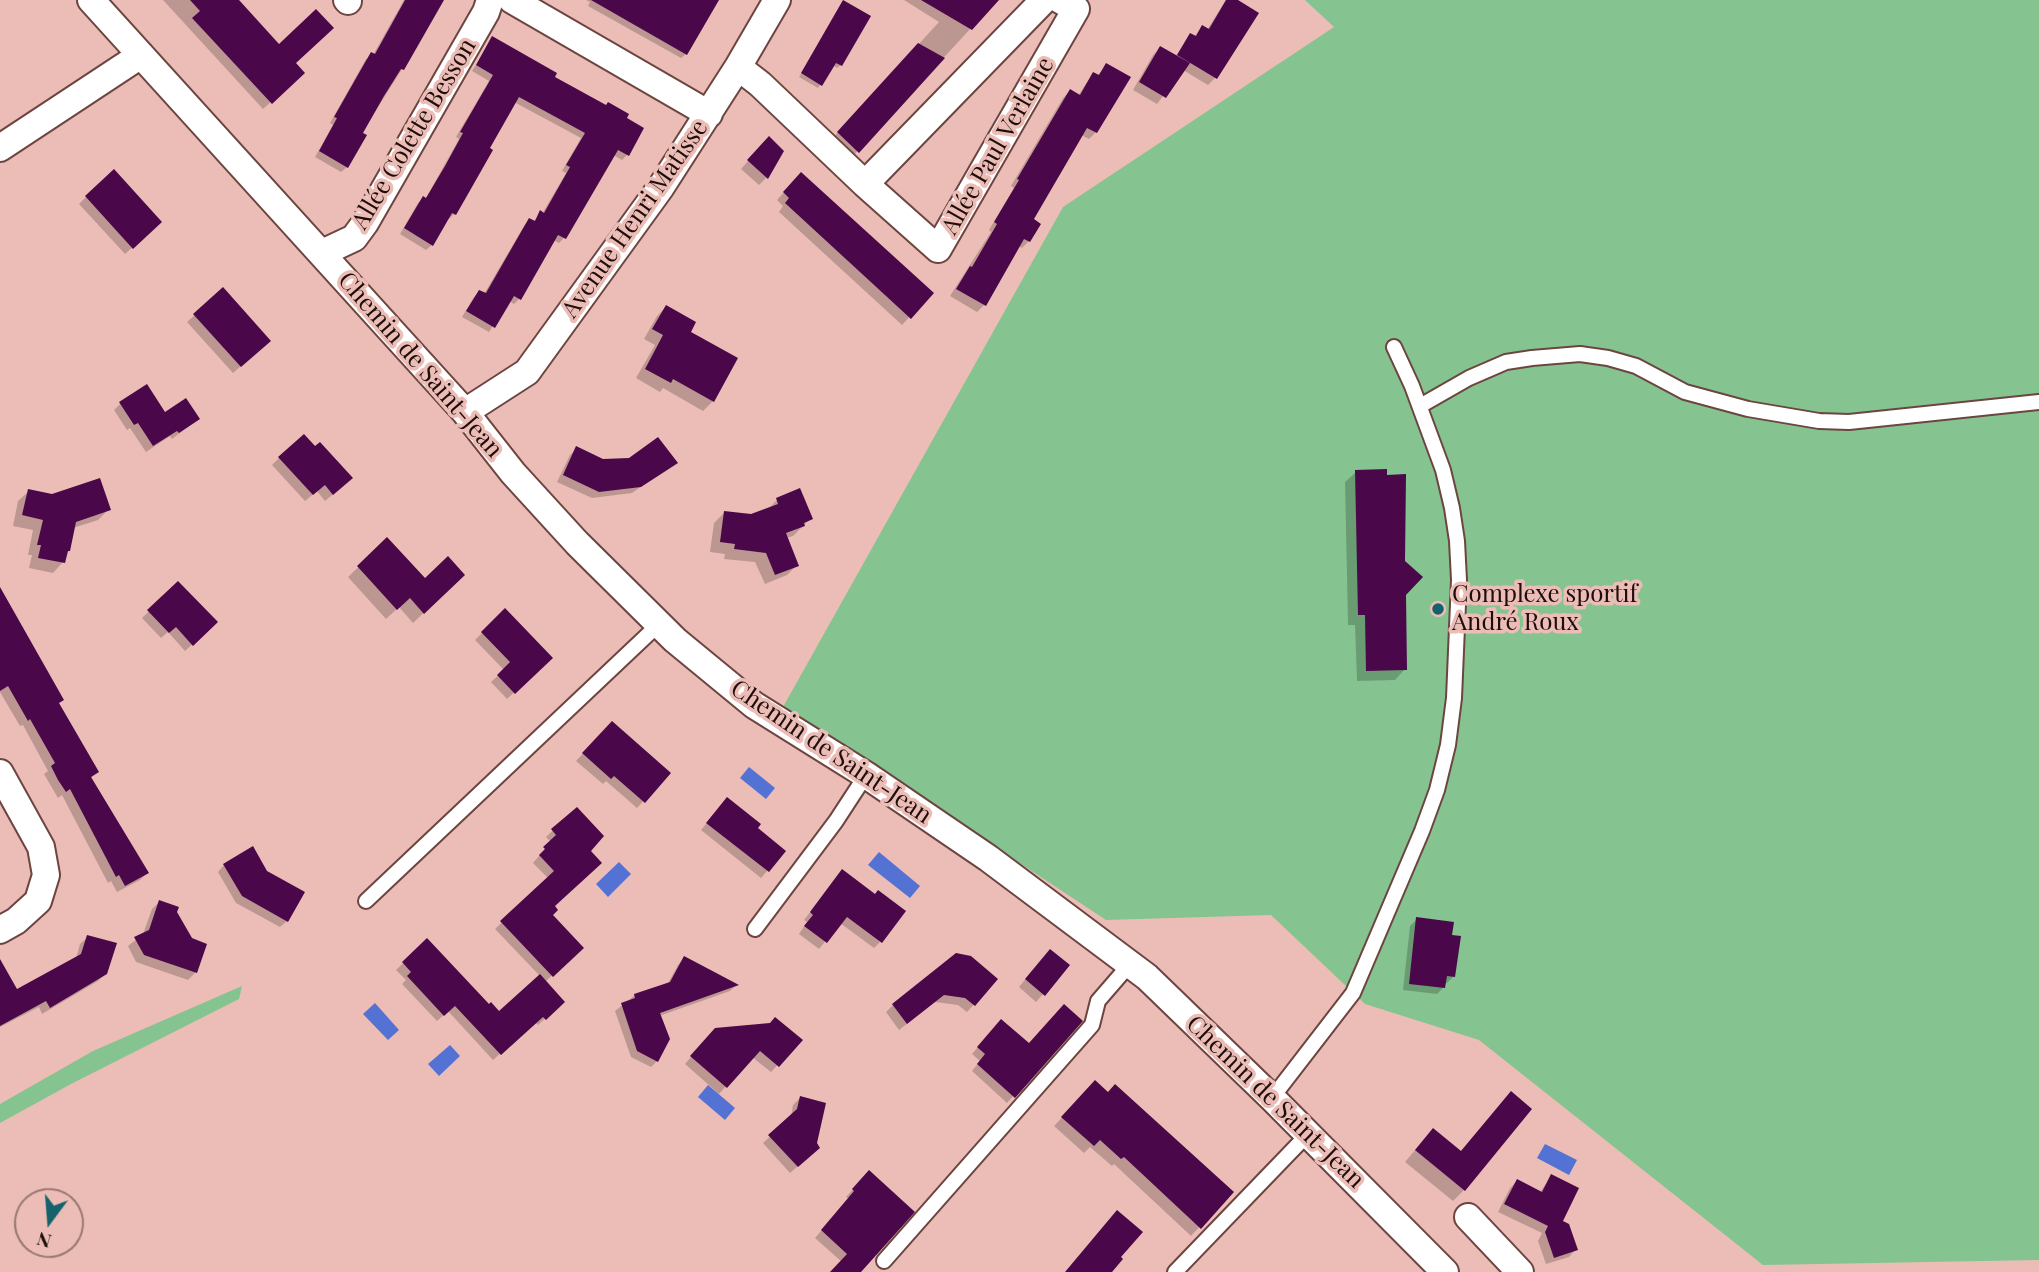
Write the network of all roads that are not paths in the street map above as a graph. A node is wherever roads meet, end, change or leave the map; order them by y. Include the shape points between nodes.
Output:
1 (91, 0) edge
2 (490, 0) edge
3 (512, 0) edge
4 (776, 0) edge
5 (1044, 0) edge
6 (1060, 0) edge
7 (141, 55) junction
8 (738, 67) junction
9 (709, 114) junction
10 (0, 148) edge
11 (865, 184) junction
12 (322, 253) junction
13 (1394, 347) dead end
14 (2039, 402) edge
15 (1420, 406) junction
16 (465, 412) junction
17 (659, 624) junction
18 (0, 774) edge
19 (866, 775) junction
20 (366, 901) dead end
21 (755, 929) dead end
22 (0, 930) edge
23 (1130, 964) junction
24 (1272, 1098) junction
25 (1308, 1134) junction
26 (1468, 1217) dead end
27 (884, 1261) dead end
28 (1506, 1267) edge
29 (1175, 1272) edge
30 (1445, 1272) edge

1 - 7 street, Chemin de Saint-Jean
2 - 12 street, Allée Colette Besson via 365,223 354,238
3 - 9 street
4 - 8 street, Avenue Henri Matisse
5 - 11 street, Allée Paul Verlaine
6 - 11 street, Allée Paul Verlaine via 1076,9 938,249
7 - 10 street
7 - 12 street, Chemin de Saint-Jean
8 - 9 street, Avenue Henri Matisse
8 - 11 street, Allée Paul Verlaine
9 - 16 street, Avenue Henri Matisse via 527,372
12 - 16 street, Chemin de Saint-Jean
13 - 15 lane
14 - 15 lane via 1849,422 1819,421 1748,410 1685,391 1636,366 1580,354 1506,362
15 - 24 lane via 1443,470 1457,541 1454,698 1448,745 1422,831 1353,993
16 - 17 street, Chemin de Saint-Jean via 540,503
17 - 19 street, Chemin de Saint-Jean via 754,705
17 - 20 lane
18 - 22 street via 41,847 46,875 38,901
19 - 21 lane
19 - 23 street, Chemin de Saint-Jean via 988,858
23 - 24 street, Chemin de Saint-Jean
23 - 27 lane via 1098,1001 1092,1025
24 - 25 street, Chemin de Saint-Jean
25 - 29 lane
25 - 30 street, Chemin de Saint-Jean
26 - 28 street

